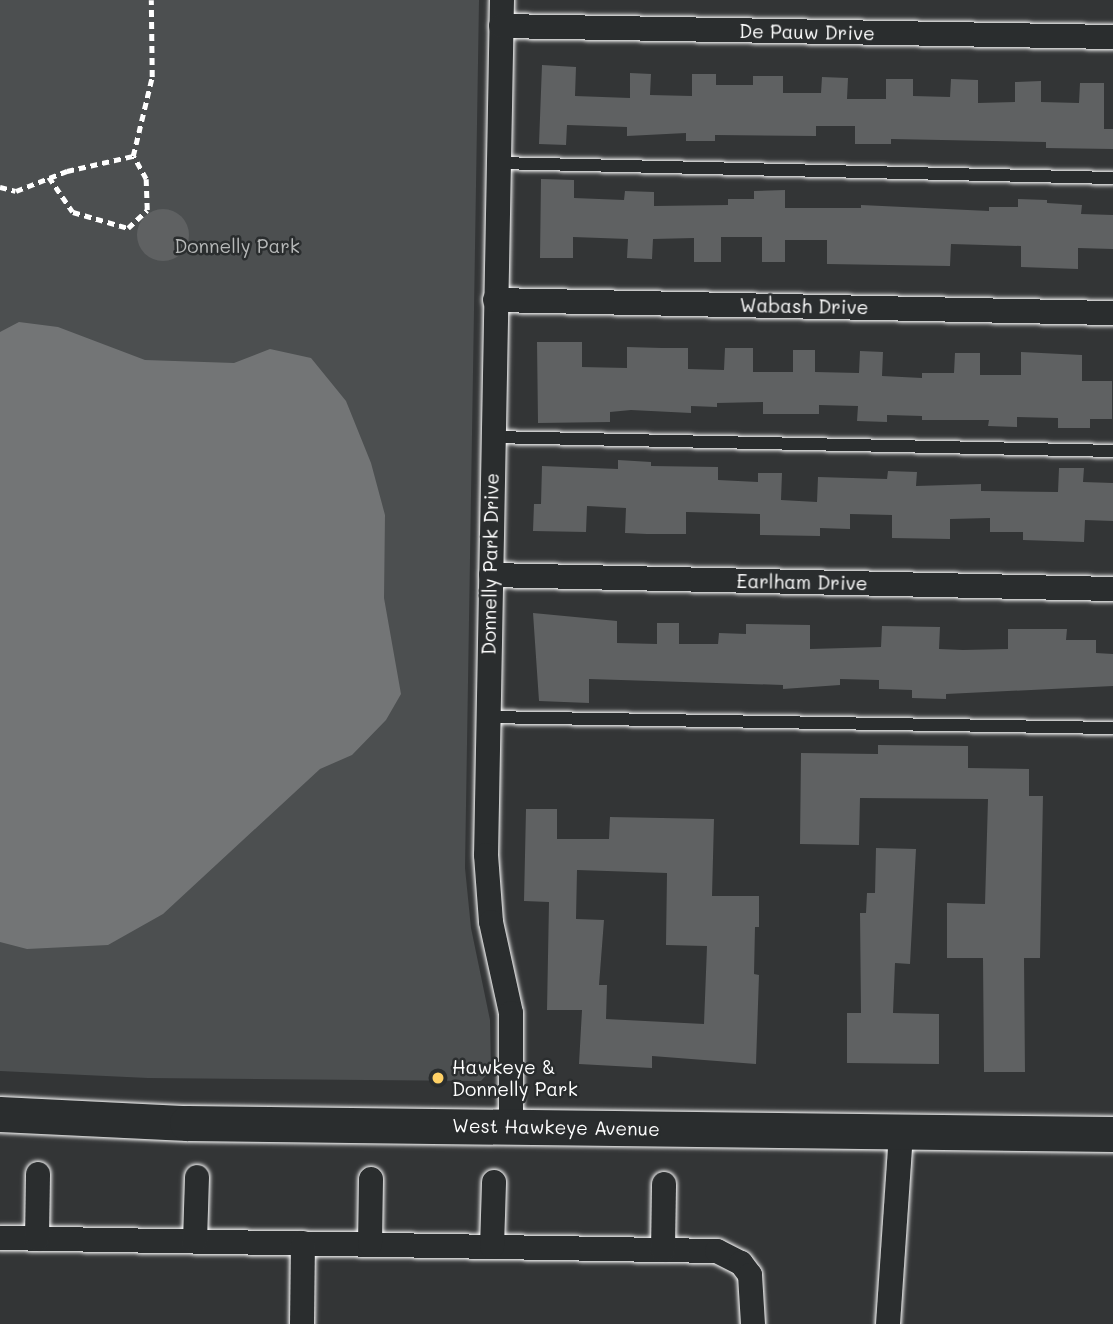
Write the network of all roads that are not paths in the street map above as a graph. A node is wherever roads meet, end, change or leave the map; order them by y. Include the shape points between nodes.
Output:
1 (502, 0) edge
2 (501, 26) junction
3 (1113, 37) edge
4 (498, 163) junction
5 (1113, 178) edge
6 (495, 300) junction
7 (1113, 313) edge
8 (493, 437) junction
9 (1113, 451) edge
10 (491, 575) junction
11 (1113, 589) edge
12 (487, 717) junction
13 (1113, 728) edge
14 (0, 1114) edge
15 (510, 1126) junction
16 (901, 1131) junction
17 (1113, 1134) edge
18 (38, 1174) dead end
19 (197, 1177) dead end
20 (371, 1180) dead end
21 (494, 1182) dead end
22 (664, 1184) dead end
23 (0, 1238) edge
24 (37, 1238) junction
25 (195, 1241) junction
26 (303, 1243) junction
27 (370, 1244) junction
28 (492, 1247) junction
29 (663, 1250) junction
30 (302, 1324) edge
31 (753, 1324) edge
32 (888, 1324) edge

1 - 2 street, Donnelly Park Drive
2 - 3 street, De Pauw Drive
2 - 4 street, Donnelly Park Drive
4 - 5 lane
4 - 6 street, Donnelly Park Drive
6 - 7 street, Wabash Drive
6 - 8 street, Donnelly Park Drive
8 - 9 lane
8 - 10 street, Donnelly Park Drive
10 - 11 street, Earlham Drive
10 - 12 street, Donnelly Park Drive
12 - 13 lane
12 - 15 street, Donnelly Park Drive via 486,875 511,1013
14 - 15 street, West Hawkeye Avenue via 201,1123
15 - 16 street, West Hawkeye Avenue
16 - 17 street, West Hawkeye Avenue
16 - 32 street
18 - 24 street
19 - 25 street
20 - 27 street
21 - 28 street
22 - 29 street
23 - 24 street
24 - 25 street
25 - 26 street
26 - 27 street
26 - 30 street
27 - 28 street
28 - 29 street
29 - 31 street via 717,1251 741,1263 753,1289

